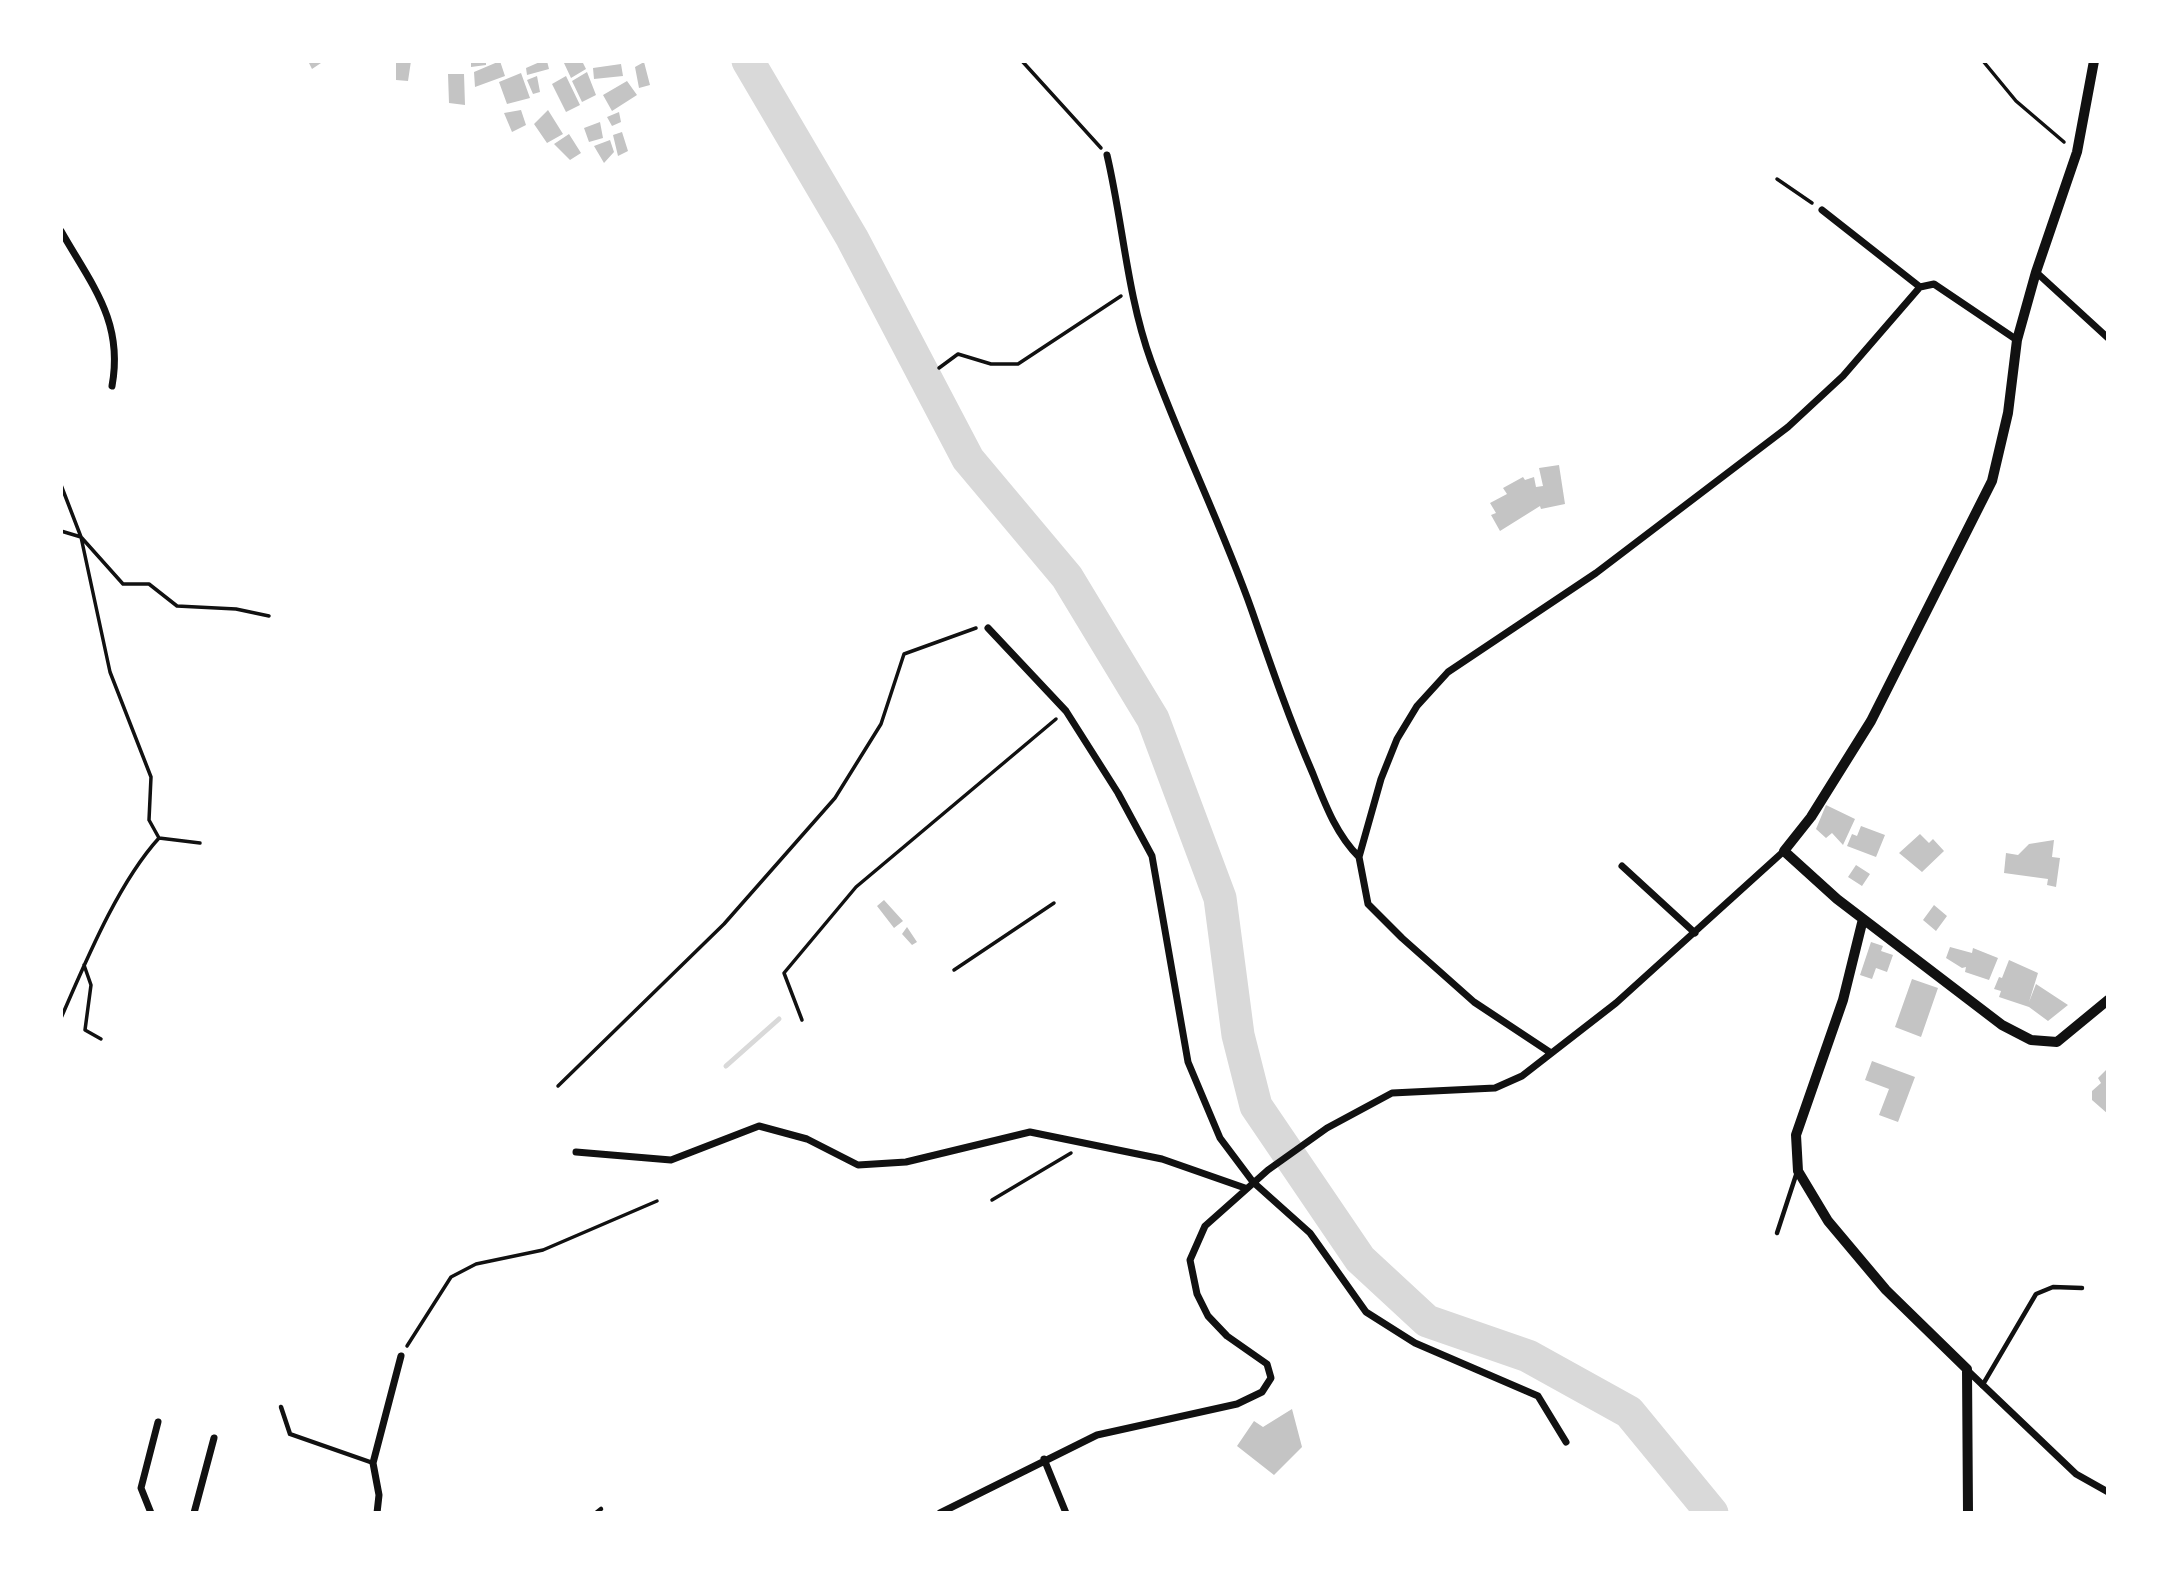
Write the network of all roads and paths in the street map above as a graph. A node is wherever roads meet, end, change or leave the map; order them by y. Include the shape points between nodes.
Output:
1 (1022, 61) edge
2 (1983, 61) edge
3 (2094, 61) edge
4 (2077, 152) junction
5 (1107, 155) joint
6 (1777, 179) dead end
7 (1822, 210) joint
8 (61, 231) edge
9 (2036, 272) junction
10 (1920, 287) junction
11 (1132, 289) junction
12 (2108, 338) edge
13 (2017, 340) junction
14 (939, 368) dead end
15 (111, 386) dead end
16 (61, 485) edge
17 (61, 531) edge
18 (81, 537) junction
19 (269, 617) dead end
20 (988, 628) joint
21 (1066, 710) junction
22 (159, 838) junction
23 (200, 843) dead end
24 (1784, 851) junction
25 (1359, 857) junction
26 (1622, 866) dead end
27 (1054, 903) dead end
28 (1863, 919) junction
29 (1695, 933) junction
30 (84, 965) junction
31 (954, 970) dead end
32 (2108, 1000) edge
33 (61, 1018) edge
34 (802, 1020) dead end
35 (101, 1039) dead end
36 (1551, 1053) junction
37 (558, 1086) dead end
38 (1088, 1143) junction
39 (576, 1152) dead end
40 (1798, 1171) junction
41 (1254, 1182) junction
42 (1245, 1188) junction
43 (657, 1200) dead end
44 (992, 1200) dead end
45 (1777, 1233) dead end
46 (2082, 1289) dead end
47 (401, 1356) joint
48 (1967, 1369) junction
49 (1982, 1387) junction
50 (282, 1407) dead end
51 (158, 1422) dead end
52 (214, 1438) dead end
53 (1566, 1442) dead end
54 (1044, 1459) junction
55 (373, 1463) junction
56 (2108, 1492) edge
57 (151, 1513) edge
58 (194, 1513) edge
59 (377, 1513) edge
60 (940, 1513) edge
61 (1066, 1513) edge
62 (1968, 1513) edge

1 - 5 path
2 - 4 path via 2016,100
3 - 4 street
4 - 9 street
5 - 11 street
6 - 7 path
7 - 10 street
8 - 15 street via 107,313 115,341
9 - 12 street
9 - 13 street
10 - 13 street via 1934,284
10 - 25 street via 1843,376 1787,427 1596,573 1448,672 1417,706 1398,739 1381,779
11 - 14 path via 1018,364 991,364 958,354
11 - 25 street via 1151,359 1200,485 1228,542 1291,722 1332,819
13 - 24 street via 2008,413 1992,481 1871,721 1811,817
16 - 18 path
17 - 18 path
18 - 19 path via 123,584 149,584 177,606 236,609
18 - 22 path via 110,671 151,777 149,820
20 - 21 street
20 - 37 path via 982,626 904,654 881,724 835,798 724,924
21 - 34 path via 856,887 784,973
21 - 41 street via 1152,856 1188,1062 1220,1138
22 - 23 path
22 - 30 path via 142,856
24 - 28 street
24 - 29 street
25 - 36 street via 1368,904 1402,939 1474,1002
26 - 29 street
27 - 31 path
28 - 32 street via 2002,1026 2031,1040 2057,1042
28 - 40 street via 1843,1000 1796,1135
29 - 36 street
30 - 33 path
30 - 35 path via 91,985 85,1030
36 - 41 street via 1522,1076 1495,1088 1392,1093 1327,1128
38 - 39 street via 1030,1132 906,1162 858,1165 807,1139 759,1126 671,1160
38 - 42 street via 1162,1159
38 - 44 path
40 - 45 lane
40 - 48 street via 1828,1221 1872,1273
41 - 42 street
41 - 53 street via 1310,1233 1366,1312 1415,1343 1538,1396
42 - 54 street via 1205,1226 1191,1261 1197,1294 1208,1316 1227,1336 1267,1364 1271,1378 1262,1391 1237,1404 1097,1435
43 - 47 path via 543,1250 476,1264 451,1277
46 - 49 lane via 2053,1287 2036,1294
47 - 55 street
48 - 49 street
48 - 62 street
49 - 56 street via 2077,1474
50 - 55 lane via 289,1434
51 - 57 street via 141,1488
52 - 58 street
54 - 60 street
54 - 61 street
55 - 59 street via 379,1494

